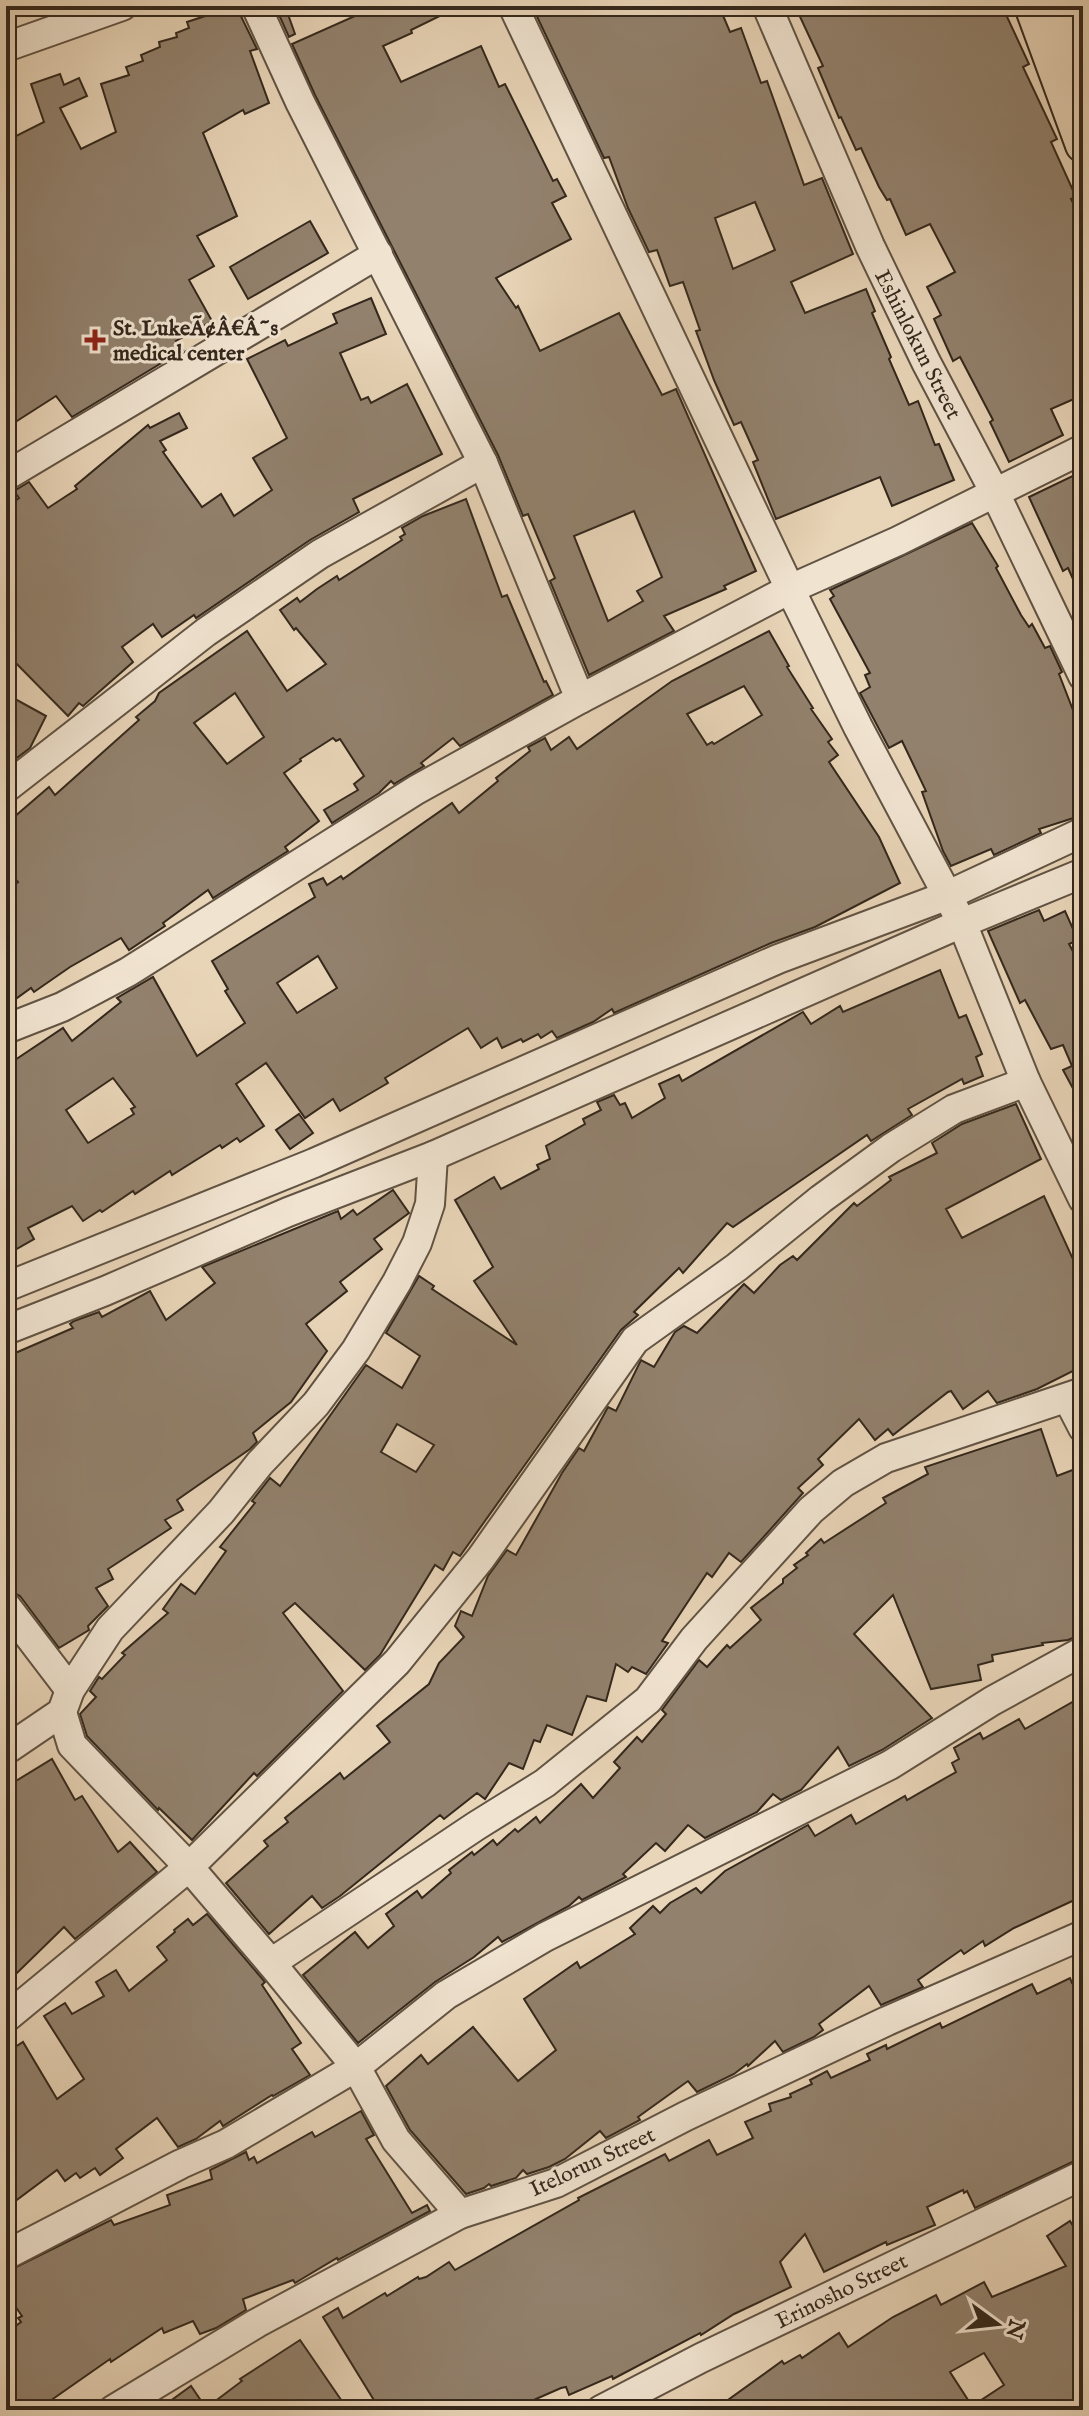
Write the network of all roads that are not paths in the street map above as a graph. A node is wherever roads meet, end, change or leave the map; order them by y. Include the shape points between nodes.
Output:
1 (122, 6) edge
2 (256, 6) edge
3 (513, 6) edge
4 (767, 6) edge
5 (1032, 6) edge
6 (1064, 6) edge
7 (80, 13) edge
8 (6, 47) edge
9 (1083, 60) edge
10 (1083, 145) edge
11 (378, 254) junction
12 (1083, 449) edge
13 (483, 463) junction
14 (6, 476) edge
15 (994, 491) junction
16 (790, 589) junction
17 (1083, 676) edge
18 (580, 699) junction
19 (6, 788) edge
20 (1083, 832) edge
21 (1083, 873) edge
22 (946, 896) junction
23 (962, 923) junction
24 (6, 1029) edge
25 (582, 1047) junction
26 (1026, 1082) junction
27 (596, 1083) junction
28 (433, 1156) junction
29 (1083, 1199) edge
30 (6, 1287) edge
31 (6, 1330) edge
32 (1075, 1396) edge
33 (1083, 1428) edge
34 (6, 1606) edge
35 (1083, 1651) edge
36 (66, 1701) junction
37 (6, 1750) edge
38 (189, 1867) junction
39 (1083, 1935) edge
40 (271, 1963) junction
41 (6, 2018) edge
42 (356, 2067) junction
43 (1083, 2175) edge
44 (460, 2214) junction
45 (6, 2255) edge
46 (113, 2410) edge
47 (601, 2410) edge

1 - 7 street
2 - 11 street
3 - 16 street
4 - 15 street, Eshinlokun Street via 870,246
5 - 10 main road
6 - 9 main road
7 - 8 street
11 - 13 street
11 - 14 street
12 - 15 street
13 - 18 street
13 - 19 street via 320,554 206,632
15 - 16 street
15 - 17 street, Eshinlokun Street
16 - 18 street
16 - 22 street
18 - 24 street via 416,790 128,972
20 - 22 street
21 - 23 street
22 - 23 street
22 - 25 street via 778,959
23 - 26 street
23 - 27 street
25 - 27 street
25 - 30 street
26 - 29 street
26 - 38 street via 954,1109 891,1148 635,1340 481,1558 397,1662
27 - 28 street
28 - 31 street
28 - 36 street via 430,1204 417,1243 356,1350 221,1512 110,1629
32 - 33 street
32 - 40 street via 886,1458 843,1483 811,1510 694,1639 648,1700 545,1783
34 - 36 street
35 - 42 street via 890,1765 545,1937 446,1995
36 - 37 street
36 - 38 street via 72,1745
38 - 40 street
38 - 41 street
39 - 44 street, Itelorun Street via 887,2021 556,2183
40 - 42 street
42 - 44 street via 396,2140
42 - 45 street via 226,2144
43 - 47 street, Erinosho Street
44 - 46 street, Itelorun Street via 257,2323

